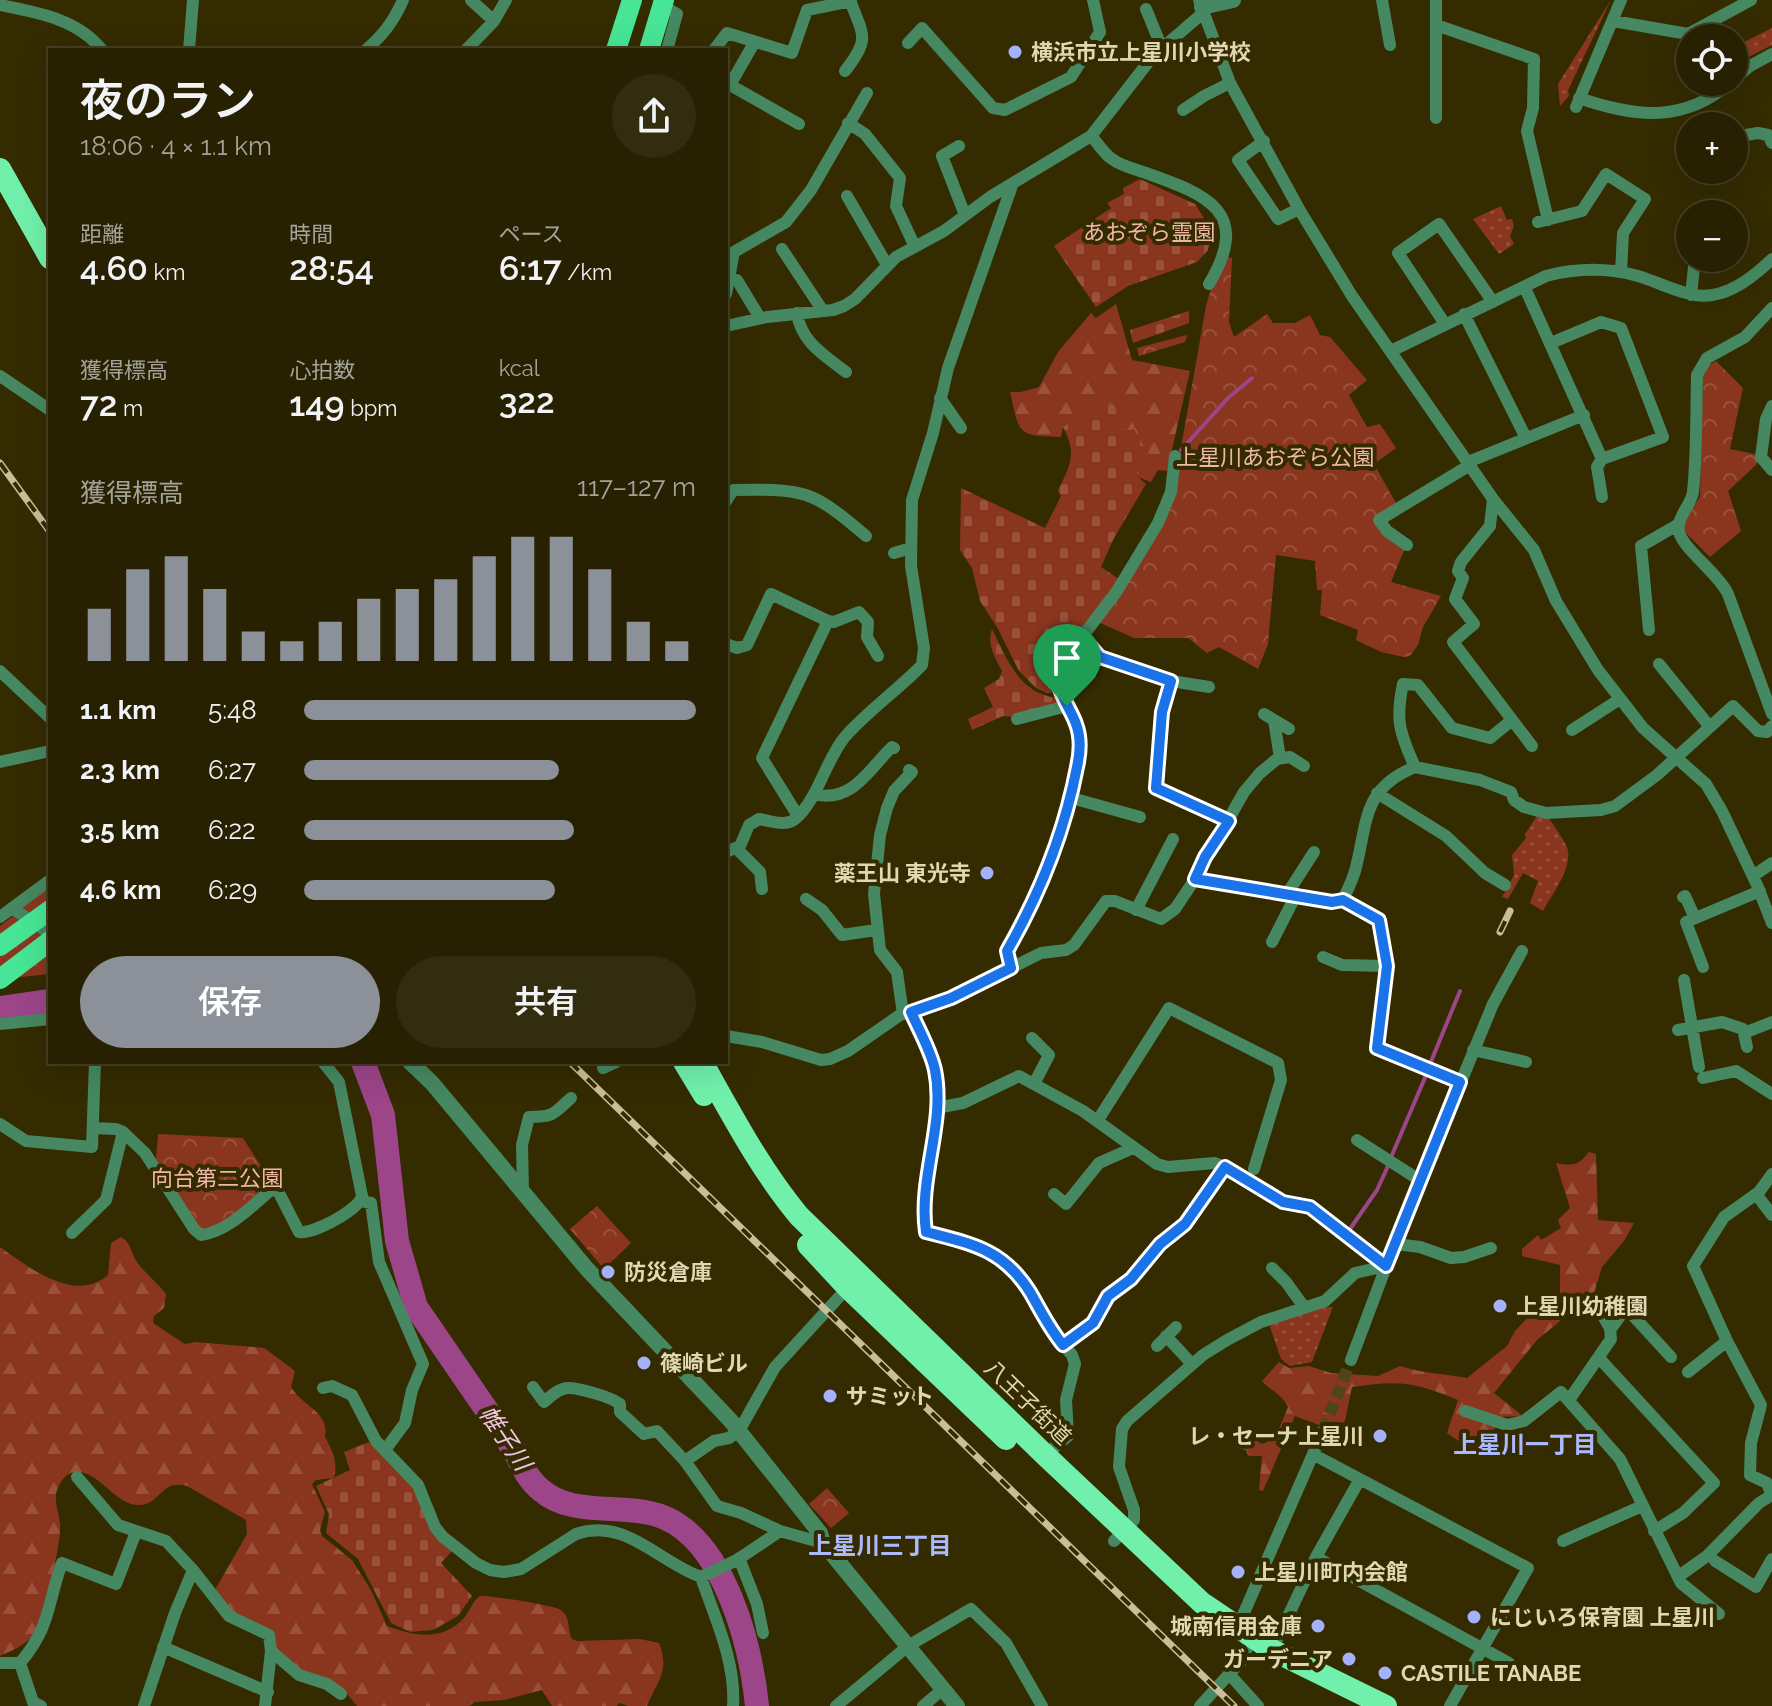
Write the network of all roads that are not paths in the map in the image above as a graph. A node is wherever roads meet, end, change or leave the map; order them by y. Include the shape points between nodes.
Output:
1 (193, 0) edge
2 (403, 0) edge
3 (471, 0) edge
4 (506, 0) edge
5 (632, 0) edge
6 (1093, 0) edge
7 (1233, 0) edge
8 (1382, 0) edge
9 (1436, 0) edge
10 (1621, 0) edge
11 (1751, 0) edge
12 (851, 1) edge
13 (664, 3) edge
14 (0, 5) edge
15 (1202, 6) edge
16 (1146, 9) dead end
17 (494, 21) junction
18 (1613, 21) junction
19 (1436, 25) junction
20 (754, 43) junction
21 (908, 43) dead end
22 (1390, 45) dead end
23 (100, 48) edge
24 (189, 48) edge
25 (368, 48) edge
26 (468, 48) edge
27 (617, 48) edge
28 (650, 48) edge
29 (668, 48) edge
30 (716, 48) edge
31 (1162, 48) junction
32 (1772, 54) edge
33 (1748, 68) edge
34 (845, 71) dead end
35 (1230, 83) junction
36 (1715, 96) edge
37 (859, 98) dead end
38 (1183, 110) dead end
39 (1436, 118) dead end
40 (848, 123) junction
41 (799, 124) dead end
42 (1748, 135) edge
43 (1091, 136) junction
44 (1264, 141) junction
45 (1772, 143) edge
46 (959, 146) dead end
47 (0, 169) edge
48 (1013, 183) junction
49 (847, 196) dead end
50 (1299, 209) junction
51 (965, 215) junction
52 (44, 232) edge
53 (915, 247) junction
54 (782, 249) dead end
55 (1772, 259) edge
56 (887, 265) junction
57 (1621, 272) junction
58 (1693, 272) edge
59 (737, 280) dead end
60 (728, 284) edge
61 (1209, 284) dead end
62 (1525, 288) junction
63 (1691, 295) junction
64 (1493, 302) junction
65 (1772, 308) edge
66 (823, 311) junction
67 (797, 313) junction
68 (1464, 314) junction
69 (760, 318) junction
70 (1445, 324) junction
71 (728, 326) edge
72 (1551, 343) junction
73 (1391, 351) junction
74 (846, 372) dead end
75 (0, 376) edge
76 (940, 398) junction
77 (1772, 406) edge
78 (48, 409) edge
79 (1584, 415) junction
80 (961, 428) dead end
81 (1526, 438) junction
82 (1175, 456) dead end
83 (1602, 459) junction
84 (1469, 464) junction
85 (1772, 470) edge
86 (1602, 497) dead end
87 (728, 498) edge
88 (1493, 499) junction
89 (1679, 524) junction
90 (866, 536) dead end
91 (1407, 545) dead end
92 (911, 548) junction
93 (894, 553) dead end
94 (828, 621) junction
95 (1649, 630) dead end
96 (1083, 638) junction
97 (728, 645) edge
98 (878, 656) dead end
99 (1659, 664) dead end
100 (0, 671) edge
101 (1171, 681) junction
102 (1209, 687) dead end
103 (1063, 699) junction
104 (1620, 699) junction
105 (1772, 714) edge
106 (48, 716) edge
107 (1017, 719) dead end
108 (1512, 720) junction
109 (1772, 726) edge
110 (1710, 727) junction
111 (1289, 729) dead end
112 (1572, 730) dead end
113 (1532, 746) dead end
114 (894, 748) dead end
115 (48, 751) edge
116 (1280, 758) junction
117 (1677, 758) junction
118 (0, 762) edge
119 (1304, 766) dead end
120 (1415, 767) junction
121 (909, 770) dead end
122 (1377, 793) junction
123 (814, 794) junction
124 (1068, 797) junction
125 (798, 816) junction
126 (1140, 817) dead end
127 (1229, 821) junction
128 (1173, 839) dead end
129 (731, 850) edge
130 (1314, 852) dead end
131 (1772, 863) edge
132 (1753, 876) junction
133 (1195, 879) junction
134 (48, 881) edge
135 (1505, 885) dead end
136 (762, 889) dead end
137 (1760, 891) junction
138 (1292, 894) junction
139 (1683, 897) dead end
140 (806, 899) dead end
141 (1343, 900) junction
142 (12, 908) junction
143 (1136, 910) junction
144 (48, 911) edge
145 (0, 917) edge
146 (1695, 918) junction
147 (1772, 923) edge
148 (876, 930) junction
149 (48, 933) edge
150 (1272, 942) dead end
151 (48, 943) edge
152 (0, 946) edge
153 (1522, 951) dead end
154 (1323, 957) dead end
155 (1387, 966) junction
156 (1703, 967) dead end
157 (1011, 968) junction
158 (0, 979) edge
159 (1684, 980) dead end
160 (907, 1013) junction
161 (48, 1019) edge
162 (1772, 1022) edge
163 (0, 1024) edge
164 (1684, 1028) junction
165 (1744, 1033) junction
166 (728, 1036) edge
167 (1032, 1038) dead end
168 (1747, 1047) dead end
169 (1473, 1050) junction
170 (1526, 1062) dead end
171 (95, 1064) edge
172 (325, 1064) edge
173 (412, 1064) edge
174 (612, 1064) edge
175 (685, 1064) edge
176 (703, 1064) edge
177 (603, 1068) dead end
178 (1460, 1082) junction
179 (1034, 1084) junction
180 (1772, 1094) edge
181 (571, 1098) dead end
182 (936, 1108) junction
183 (1098, 1120) junction
184 (0, 1124) edge
185 (93, 1128) junction
186 (123, 1132) junction
187 (1357, 1140) dead end
188 (1133, 1148) junction
189 (1225, 1167) junction
190 (1772, 1174) edge
191 (1252, 1176) junction
192 (1421, 1181) junction
193 (523, 1190) junction
194 (1054, 1194) dead end
195 (1756, 1194) junction
196 (361, 1201) junction
197 (1772, 1215) edge
198 (72, 1233) dead end
199 (1395, 1244) junction
200 (1491, 1248) dead end
201 (1386, 1266) junction
202 (1272, 1268) dead end
203 (853, 1282) junction
204 (1596, 1304) dead end
205 (1304, 1307) junction
206 (1610, 1330) junction
207 (1166, 1336) dead end
208 (1727, 1341) junction
209 (1063, 1345) junction
210 (1671, 1357) dead end
211 (1599, 1358) junction
212 (1351, 1360) tunnel mouth
213 (1192, 1364) junction
214 (1688, 1372) dead end
215 (533, 1387) dead end
216 (323, 1388) dead end
217 (1569, 1400) junction
218 (1465, 1411) dead end
219 (739, 1431) junction
220 (1323, 1431) tunnel mouth
221 (385, 1450) junction
222 (1045, 1455) junction
223 (1320, 1458) dead end
224 (685, 1461) junction
225 (77, 1477) dead end
226 (1360, 1479) junction
227 (1772, 1496) edge
228 (1642, 1506) junction
229 (780, 1531) junction
230 (1654, 1531) junction
231 (136, 1532) junction
232 (1119, 1536) junction
233 (1563, 1541) dead end
234 (823, 1543) junction
235 (1316, 1557) junction
236 (738, 1559) junction
237 (1772, 1559) edge
238 (1715, 1561) dead end
239 (193, 1570) junction
240 (1679, 1576) junction
241 (701, 1577) junction
242 (1719, 1614) dead end
243 (763, 1633) dead end
244 (1245, 1639) junction
245 (908, 1646) junction
246 (163, 1647) junction
247 (1482, 1649) junction
248 (1272, 1650) junction
249 (271, 1651) junction
250 (0, 1663) edge
251 (20, 1663) junction
252 (1509, 1663) dead end
253 (1230, 1675) junction
254 (943, 1689) junction
255 (268, 1692) junction
256 (341, 1694) dead end
257 (1204, 1704) edge
258 (41, 1706) edge
259 (146, 1706) edge
260 (265, 1706) edge
261 (733, 1706) edge
262 (836, 1706) edge
263 (923, 1706) edge
264 (957, 1706) edge
265 (1042, 1706) edge
266 (1258, 1706) edge
267 (1358, 1706) edge
268 (1386, 1706) edge
269 (1450, 1706) edge

1 - 24 street
2 - 25 street via 395,19
3 - 17 street
4 - 17 street
5 - 27 main road
6 - 21 street via 1100,32 1071,77 1005,110 993,108 922,28
7 - 15 street
8 - 22 street
9 - 19 street
10 - 18 street
11 - 18 street via 1688,34
12 - 20 street via 807,10 792,53
12 - 34 street via 864,36 861,50
13 - 28 main road
13 - 29 street via 677,14
14 - 23 street via 65,23
15 - 31 street
15 - 35 street
16 - 31 street
17 - 26 street
18 - 36 street via 1578,102 1617,111 1672,113
19 - 39 street
19 - 57 street via 1534,59 1527,131 1543,221 1582,211 1606,174 1645,199 1623,233
20 - 30 street via 727,33
20 - 41 street via 730,85
31 - 43 street
32 - 33 street
35 - 38 street
35 - 44 street
37 - 40 street
40 - 53 street via 865,134 900,178 896,206
40 - 60 street via 811,190 786,222 734,252
42 - 45 street via 1768,135
43 - 48 street
43 - 61 street via 1112,159 1204,197 1221,214 1227,232 1225,252
44 - 50 street
44 - 50 street via 1238,160 1278,219
46 - 51 street via 942,156
47 - 52 highway
48 - 51 street
48 - 76 street
49 - 56 street
50 - 73 street
51 - 53 street
53 - 56 street
54 - 66 street
55 - 63 street via 1724,293
56 - 66 street via 855,299
57 - 62 street via 1567,271
57 - 63 street
58 - 63 street
59 - 69 street
62 - 64 street
62 - 72 street
64 - 68 street
64 - 70 street via 1439,224 1398,253
65 - 89 street via 1745,337 1707,358 1697,375 1692,496
66 - 67 street
67 - 69 street
67 - 74 street via 811,345
68 - 70 street
68 - 81 street
69 - 71 street
70 - 73 street
72 - 79 street
72 - 83 street via 1601,322 1621,328 1663,437
73 - 84 street
75 - 78 street
76 - 80 street
76 - 92 street via 912,500
77 - 85 street via 1761,457
79 - 81 street
79 - 83 street
81 - 84 street
82 - 96 street via 1171,492 1158,523
83 - 86 street via 1597,467
84 - 88 street
84 - 91 street via 1379,520
87 - 90 street via 733,490 807,493
88 - 104 street via 1534,550 1570,626
88 - 108 street via 1490,526 1458,571 1463,578 1455,599 1474,624 1453,642
89 - 95 street via 1641,546
89 - 105 street via 1686,543 1728,594
92 - 93 street
92 - 123 street via 922,665 845,737
94 - 97 street via 771,594 747,645
94 - 98 street via 859,612 868,622 867,637
94 - 125 street via 762,758
96 - 101 street via 1100,657
96 - 103 street via 1060,666
99 - 110 street
100 - 106 street
101 - 102 street
101 - 127 street via 1162,712 1156,788
103 - 107 street
103 - 124 street via 1079,738
104 - 112 street
104 - 117 street
108 - 113 street
108 - 120 street via 1490,738 1452,728 1418,685 1403,684 1401,736
109 - 110 street via 1758,731 1733,706
110 - 117 street
111 - 116 street via 1269,717
114 - 123 street via 868,776 837,796
115 - 118 street
116 - 119 street via 1290,757
116 - 127 street via 1252,783
117 - 120 street via 1615,806 1546,813 1524,807 1497,786
117 - 132 street via 1706,784
120 - 122 street
121 - 148 street via 894,791 880,835
122 - 135 street via 1446,836
122 - 141 street
123 - 125 street
124 - 126 street
124 - 157 street via 1033,905 1007,951
125 - 129 street via 785,823 759,819
127 - 133 street
128 - 143 street
129 - 136 street via 760,872
130 - 138 street
131 - 132 street
132 - 137 street
133 - 138 street
133 - 143 street via 1175,909 1161,919
134 - 142 street
137 - 146 street
137 - 147 street
138 - 141 street
138 - 150 street
139 - 146 street
140 - 148 street via 842,935
141 - 155 street via 1379,920
142 - 145 street
142 - 149 street
143 - 157 street via 1106,901 1074,945
144 - 152 main road, bridge
146 - 156 street via 1686,922
148 - 160 street via 880,950 897,972
151 - 158 main road
153 - 169 street
154 - 155 street via 1342,965
155 - 178 street via 1377,1048
157 - 160 street
159 - 164 street
160 - 166 street via 830,1059
160 - 182 street via 935,1067
161 - 163 street
162 - 165 street
164 - 165 street via 1722,1022
164 - 180 street via 1701,1072 1736,1071
165 - 168 street
167 - 179 street via 1054,1057
169 - 170 street
169 - 178 street
171 - 185 street
172 - 196 street via 339,1082
173 - 193 street
174 - 177 street
175 - 203 highway, 八王子街道 via 751,1176 782,1217
176 - 203 highway, 八王子街道 via 774,1186
178 - 192 street
179 - 182 street via 1019,1076 963,1103
179 - 183 street
181 - 193 street via 550,1117 529,1117 522,1145
182 - 209 street via 925,1182 926,1232 982,1247 1007,1263
183 - 188 street
183 - 191 street via 1169,1008 1278,1063 1281,1080
184 - 185 street via 26,1141 86,1149 92,1147
185 - 186 street
186 - 196 street via 145,1153 201,1235 240,1216 271,1190 278,1191 299,1232 309,1233
186 - 198 street via 106,1200
187 - 192 street
188 - 189 street via 1168,1167
188 - 194 street via 1099,1163 1066,1204
189 - 191 street
189 - 209 street via 1185,1224 1108,1296 1093,1323
190 - 195 street
191 - 201 street via 1283,1202 1310,1207
192 - 199 street
193 - 219 street via 587,1269
195 - 197 street
195 - 208 street via 1724,1217 1693,1266
196 - 221 street via 371,1203 379,1262 423,1364 405,1423
199 - 200 street via 1451,1258
199 - 201 street
201 - 205 street via 1355,1273 1325,1301
201 - 212 street
202 - 205 street
203 - 219 street via 775,1367
203 - 222 highway, 八王子街道
203 - 232 highway, 八王子街道
204 - 206 street
205 - 213 street via 1253,1325
206 - 210 street via 1626,1308
206 - 211 street via 1611,1339
207 - 213 street
208 - 214 street
208 - 227 street via 1761,1405 1750,1475 1767,1483
209 - 222 street via 1075,1364 1066,1400 1068,1436
211 - 217 street
211 - 230 street via 1714,1483 1683,1513
213 - 232 street via 1122,1429 1119,1467 1134,1520
215 - 224 street via 544,1402 567,1388 613,1399 644,1434 657,1431
216 - 221 street via 332,1386 352,1395
217 - 218 street via 1561,1392 1524,1421 1507,1425
217 - 228 street via 1620,1459
219 - 224 street
219 - 234 street
220 - 244 street
221 - 241 street via 418,1485 443,1537 490,1570 521,1569 576,1534 607,1530 628,1535
222 - 232 highway, 八王子街道
223 - 226 street
224 - 229 street via 717,1506
225 - 231 street via 118,1525
226 - 235 street
226 - 247 street via 1528,1568
227 - 240 street
228 - 230 street
228 - 233 street
229 - 234 street
229 - 236 street
230 - 240 street
231 - 239 street via 166,1541
231 - 251 street via 116,1584 62,1563 44,1630
232 - 244 highway, 八王子街道 via 1198,1618
234 - 245 street
235 - 247 street
235 - 248 street
236 - 241 street
236 - 243 street
237 - 238 street via 1756,1587
239 - 246 street
239 - 249 street via 229,1616 269,1635
240 - 242 street
241 - 261 street via 724,1644
244 - 248 highway, 八王子街道
244 - 253 street
244 - 267 highway, 八王子街道
245 - 254 street
245 - 262 street
245 - 265 street via 971,1609 1006,1643
246 - 255 street
246 - 259 street
247 - 252 street
247 - 269 street
248 - 268 highway, 八王子街道
249 - 255 street
249 - 256 street via 299,1675
250 - 251 street
251 - 258 street via 33,1702
253 - 257 street
253 - 266 street
254 - 263 street
254 - 264 street
255 - 260 street

